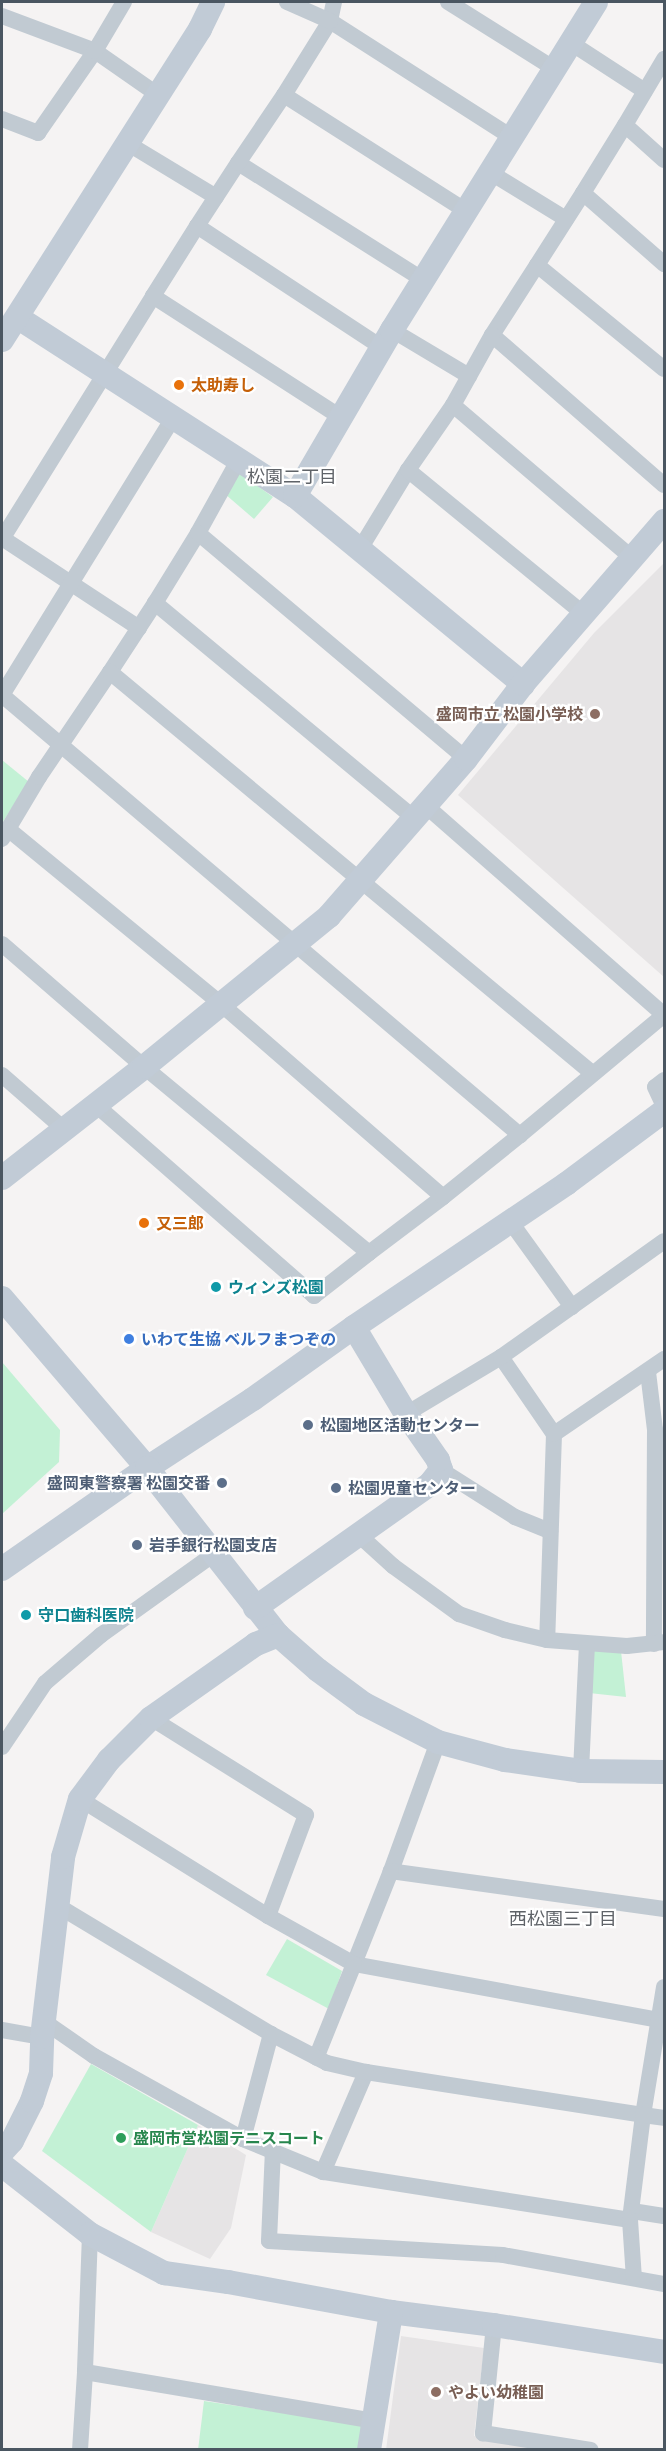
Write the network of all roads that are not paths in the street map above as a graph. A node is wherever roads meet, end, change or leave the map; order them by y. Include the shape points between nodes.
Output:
1 (124, 2) edge
2 (213, 2) edge
3 (287, 2) edge
4 (334, 2) edge
5 (448, 2) edge
6 (596, 2) edge
7 (2, 16) edge
8 (330, 21) junction
9 (571, 43) junction
10 (95, 51) junction
11 (664, 59) edge
12 (555, 69) junction
13 (645, 91) junction
14 (158, 94) junction
15 (284, 95) junction
16 (2, 119) edge
17 (625, 125) junction
18 (513, 138) junction
19 (127, 143) junction
20 (664, 160) edge
21 (238, 163) junction
22 (491, 173) junction
23 (583, 193) junction
24 (216, 197) junction
25 (466, 211) junction
26 (566, 219) junction
27 (197, 226) junction
28 (664, 264) edge
29 (537, 265) junction
30 (425, 281) junction
31 (153, 296) junction
32 (17, 317) junction
33 (492, 335) junction
34 (388, 339) junction
35 (2, 340) edge
36 (664, 369) edge
37 (104, 372) junction
38 (469, 376) junction
39 (453, 405) junction
40 (174, 417) junction
41 (342, 418) junction
42 (239, 459) junction
43 (408, 470) junction
44 (664, 485) edge
45 (294, 496) junction
46 (7, 517) edge
47 (664, 521) edge
48 (198, 533) junction
49 (2, 539) edge
50 (360, 549) junction
51 (633, 559) junction
52 (71, 583) junction
53 (155, 603) junction
54 (585, 615) junction
55 (139, 628) junction
56 (110, 672) junction
57 (523, 684) junction
58 (2, 695) edge
59 (60, 745) junction
60 (466, 759) junction
61 (419, 811) junction
62 (5, 834) edge
63 (360, 880) junction
64 (294, 943) junction
65 (2, 944) edge
66 (221, 1004) junction
67 (144, 1067) junction
68 (592, 1073) junction
69 (2, 1075) edge
70 (664, 1080) edge
71 (96, 1105) junction
72 (664, 1106) edge
73 (664, 1111) edge
74 (64, 1129) junction
75 (520, 1135) junction
76 (2, 1178) edge
77 (443, 1197) junction
78 (510, 1221) junction
79 (664, 1241) edge
80 (369, 1253) junction
81 (2, 1298) edge
82 (572, 1307) junction
83 (354, 1327) junction
84 (501, 1357) junction
85 (664, 1359) edge
86 (648, 1372) junction
87 (406, 1414) junction
88 (660, 1429) edge
89 (554, 1434) junction
90 (147, 1468) junction
91 (441, 1470) junction
92 (660, 1530) edge
93 (550, 1531) junction
94 (360, 1536) junction
95 (214, 1554) junction
96 (2, 1569) edge
97 (255, 1608) junction
98 (278, 1635) junction
99 (547, 1640) junction
100 (659, 1643) edge
101 (587, 1644) junction
102 (151, 1718) junction
103 (438, 1742) junction
104 (2, 1747) edge
105 (581, 1771) junction
106 (664, 1772) edge
107 (80, 1799) junction
108 (391, 1871) junction
109 (56, 1905) junction
110 (664, 1909) edge
111 (268, 1916) junction
112 (354, 1964) junction
113 (664, 1987) edge
114 (661, 2020) edge
115 (2, 2030) edge
116 (44, 2030) junction
117 (271, 2034) junction
118 (316, 2058) junction
119 (366, 2072) junction
120 (643, 2115) junction
121 (664, 2118) edge
122 (243, 2139) junction
123 (273, 2149) junction
124 (2, 2152) edge
125 (2, 2165) edge
126 (323, 2172) junction
127 (631, 2216) junction
128 (664, 2216) edge
129 (90, 2234) junction
130 (634, 2278) junction
131 (664, 2284) edge
132 (391, 2312) junction
133 (494, 2325) junction
134 (664, 2352) edge
135 (85, 2372) junction
136 (374, 2421) junction
137 (80, 2450) edge
138 (369, 2450) edge
139 (591, 2450) edge

1 - 10 street
2 - 14 street
3 - 8 street
4 - 8 street
5 - 12 street
6 - 9 street
7 - 10 street
8 - 15 street
8 - 18 street
9 - 12 street
9 - 13 street
10 - 14 street
10 - 16 street via 38,133
11 - 13 street
12 - 18 street
13 - 17 street
14 - 19 street
15 - 21 street
15 - 25 street
17 - 20 street
17 - 23 street
18 - 22 street
19 - 24 street
19 - 32 street
21 - 24 street
21 - 30 street
22 - 25 street
22 - 26 street
23 - 26 street
23 - 28 street
24 - 27 street
25 - 30 street
26 - 29 street
27 - 31 street
27 - 34 street
29 - 33 street
29 - 36 street
30 - 34 street
31 - 37 street
31 - 41 street
32 - 35 street
32 - 37 street
33 - 38 street
33 - 44 street
34 - 38 street
34 - 41 street
37 - 40 street
37 - 46 street
38 - 39 street
39 - 43 street
39 - 51 street
40 - 42 street
40 - 52 street
41 - 45 street
42 - 45 street
42 - 48 street
43 - 50 street
43 - 54 street
45 - 50 street
46 - 49 street
47 - 51 street
48 - 53 street
48 - 60 street
49 - 52 street
50 - 57 street
51 - 54 street
52 - 55 street
52 - 58 street
53 - 55 street
53 - 61 street
54 - 57 street
55 - 56 street
56 - 59 street
56 - 63 street
57 - 60 street
58 - 59 street
59 - 62 street
59 - 64 street
60 - 61 street
61 - 63 street
61 - 68 street via 664,1015
62 - 66 street
63 - 64 street via 329,916
63 - 68 street
64 - 66 street
64 - 75 street
65 - 67 street
66 - 67 street
66 - 77 street
67 - 71 street
67 - 80 street
68 - 75 street
69 - 74 street
70 - 72 street via 655,1087
71 - 74 street
71 - 80 street via 314,1296
73 - 78 street
74 - 76 street
75 - 77 street
77 - 80 street
78 - 82 street
78 - 83 street
79 - 82 street
81 - 90 street
82 - 84 street
83 - 87 street
83 - 90 street via 253,1400
84 - 87 street
84 - 89 street
85 - 86 street
86 - 88 street
86 - 89 street
87 - 91 street
88 - 92 street
89 - 93 street
90 - 95 street
90 - 96 street
91 - 93 street via 515,1517
91 - 94 street via 430,1485
92 - 100 street
93 - 99 street
94 - 97 street
94 - 99 street via 393,1566 459,1614
95 - 97 street
95 - 104 street via 102,1635 45,1683
97 - 98 street
98 - 102 street via 256,1644
98 - 103 street via 364,1704
99 - 101 street
100 - 101 street
101 - 105 street
102 - 107 street via 109,1760
102 - 111 street via 306,1815
103 - 105 street via 505,1760
103 - 108 street
105 - 106 street
107 - 109 street via 63,1857
107 - 111 street
108 - 110 street
108 - 112 street
109 - 116 street
109 - 117 street
111 - 112 street
112 - 114 street
112 - 118 street
113 - 114 street
114 - 120 street
115 - 116 street
116 - 122 street
116 - 124 street via 41,2073 32,2101 12,2141
117 - 118 street
117 - 122 street
118 - 119 street
119 - 120 street
119 - 126 street
120 - 121 street
120 - 127 street
122 - 123 street
123 - 126 street
123 - 130 street via 269,2241 503,2255
125 - 129 street
126 - 127 street
127 - 128 street
127 - 130 street
129 - 132 street via 164,2273
129 - 135 street
130 - 131 street
132 - 133 street
132 - 136 street
133 - 134 street
133 - 139 street via 483,2433
135 - 136 street
135 - 137 street
136 - 138 street

